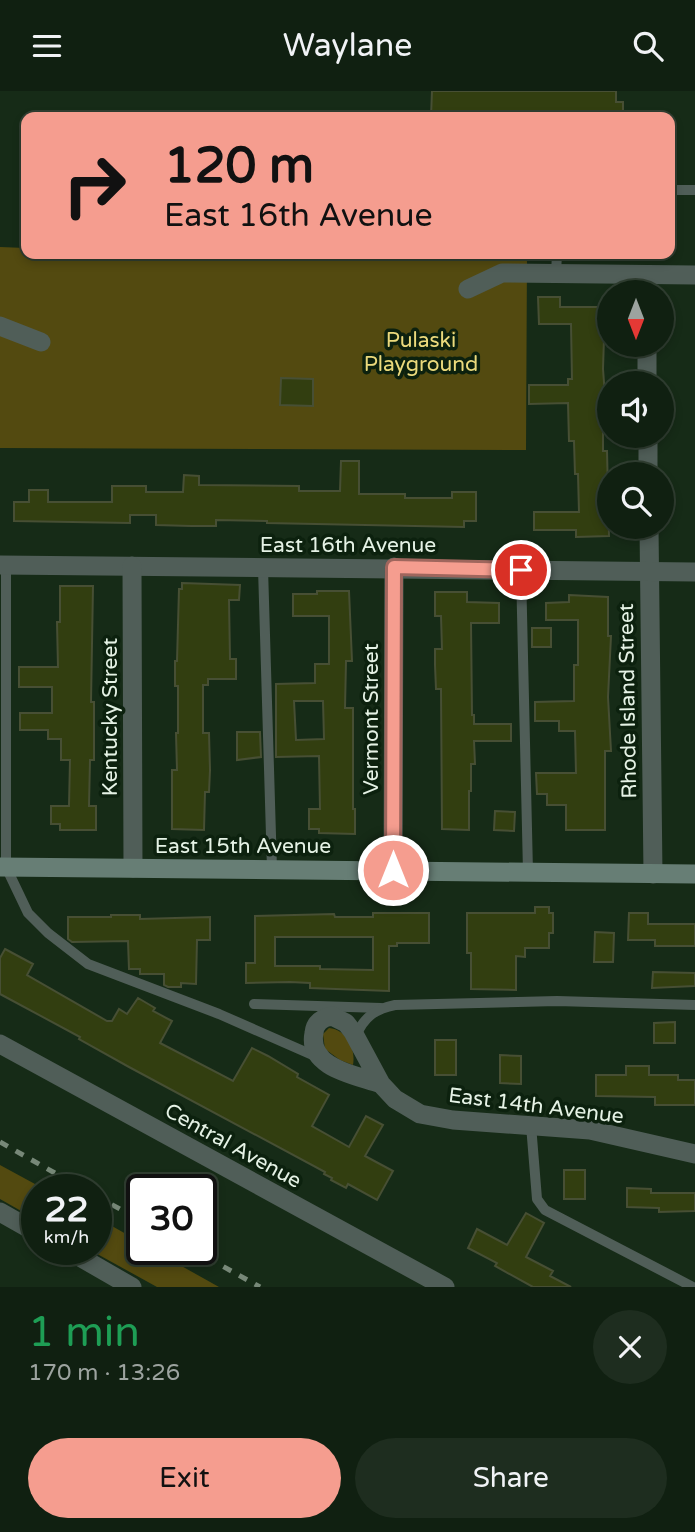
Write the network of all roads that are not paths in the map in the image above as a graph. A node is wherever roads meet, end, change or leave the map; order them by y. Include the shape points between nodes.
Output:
1 (675, 190) edge
2 (695, 190) edge
3 (556, 264) edge
4 (695, 275) edge
5 (632, 280) edge
6 (664, 280) edge
7 (468, 289) dead end
8 (0, 326) edge
9 (41, 342) dead end
10 (649, 539) edge
11 (3, 565) edge
12 (132, 566) junction
13 (394, 567) junction
14 (262, 568) junction
15 (521, 570) junction
16 (649, 572) junction
17 (695, 572) edge
18 (3, 867) edge
19 (133, 868) junction
20 (272, 869) junction
21 (393, 870) junction
22 (528, 872) junction
23 (653, 874) junction
24 (695, 874) edge
25 (254, 1004) dead end
26 (695, 1005) edge
27 (381, 1008) junction
28 (356, 1038) junction
29 (0, 1044) edge
30 (319, 1058) junction
31 (381, 1084) junction
32 (531, 1125) junction
33 (695, 1154) edge
34 (0, 1212) edge
35 (21, 1224) edge
36 (94, 1265) edge
37 (132, 1287) edge
38 (444, 1287) edge
39 (693, 1287) edge

1 - 2 lane
3 - 5 street
3 - 7 street via 502,273
4 - 6 street
8 - 9 street
10 - 16 street, Rhode Island Street
11 - 12 street, East 16th Avenue
11 - 18 lane
12 - 14 street, East 16th Avenue
12 - 19 street, Kentucky Street
13 - 14 street, East 16th Avenue
13 - 15 street, East 16th Avenue
13 - 21 street, Vermont Street
14 - 20 lane
15 - 16 street, East 16th Avenue
15 - 22 lane
16 - 17 street, East 16th Avenue
16 - 23 street, Rhode Island Street
18 - 19 main road, East 15th Avenue
18 - 30 lane via 28,913 88,964
19 - 20 main road, East 15th Avenue
20 - 21 main road, East 15th Avenue
21 - 22 main road, East 15th Avenue
22 - 23 main road, East 15th Avenue
23 - 24 main road, East 15th Avenue
25 - 27 lane
26 - 27 lane via 557,1001
27 - 28 lane via 370,1013
28 - 30 street, East 14th Avenue via 340,1019 332,1016 319,1021 313,1035
28 - 31 street, East 14th Avenue
29 - 38 street, Central Avenue
30 - 31 street, East 14th Avenue
31 - 32 street, East 14th Avenue via 420,1114
32 - 33 street, East 14th Avenue via 590,1130
32 - 39 lane via 537,1199 545,1210
34 - 35 street
36 - 37 street

